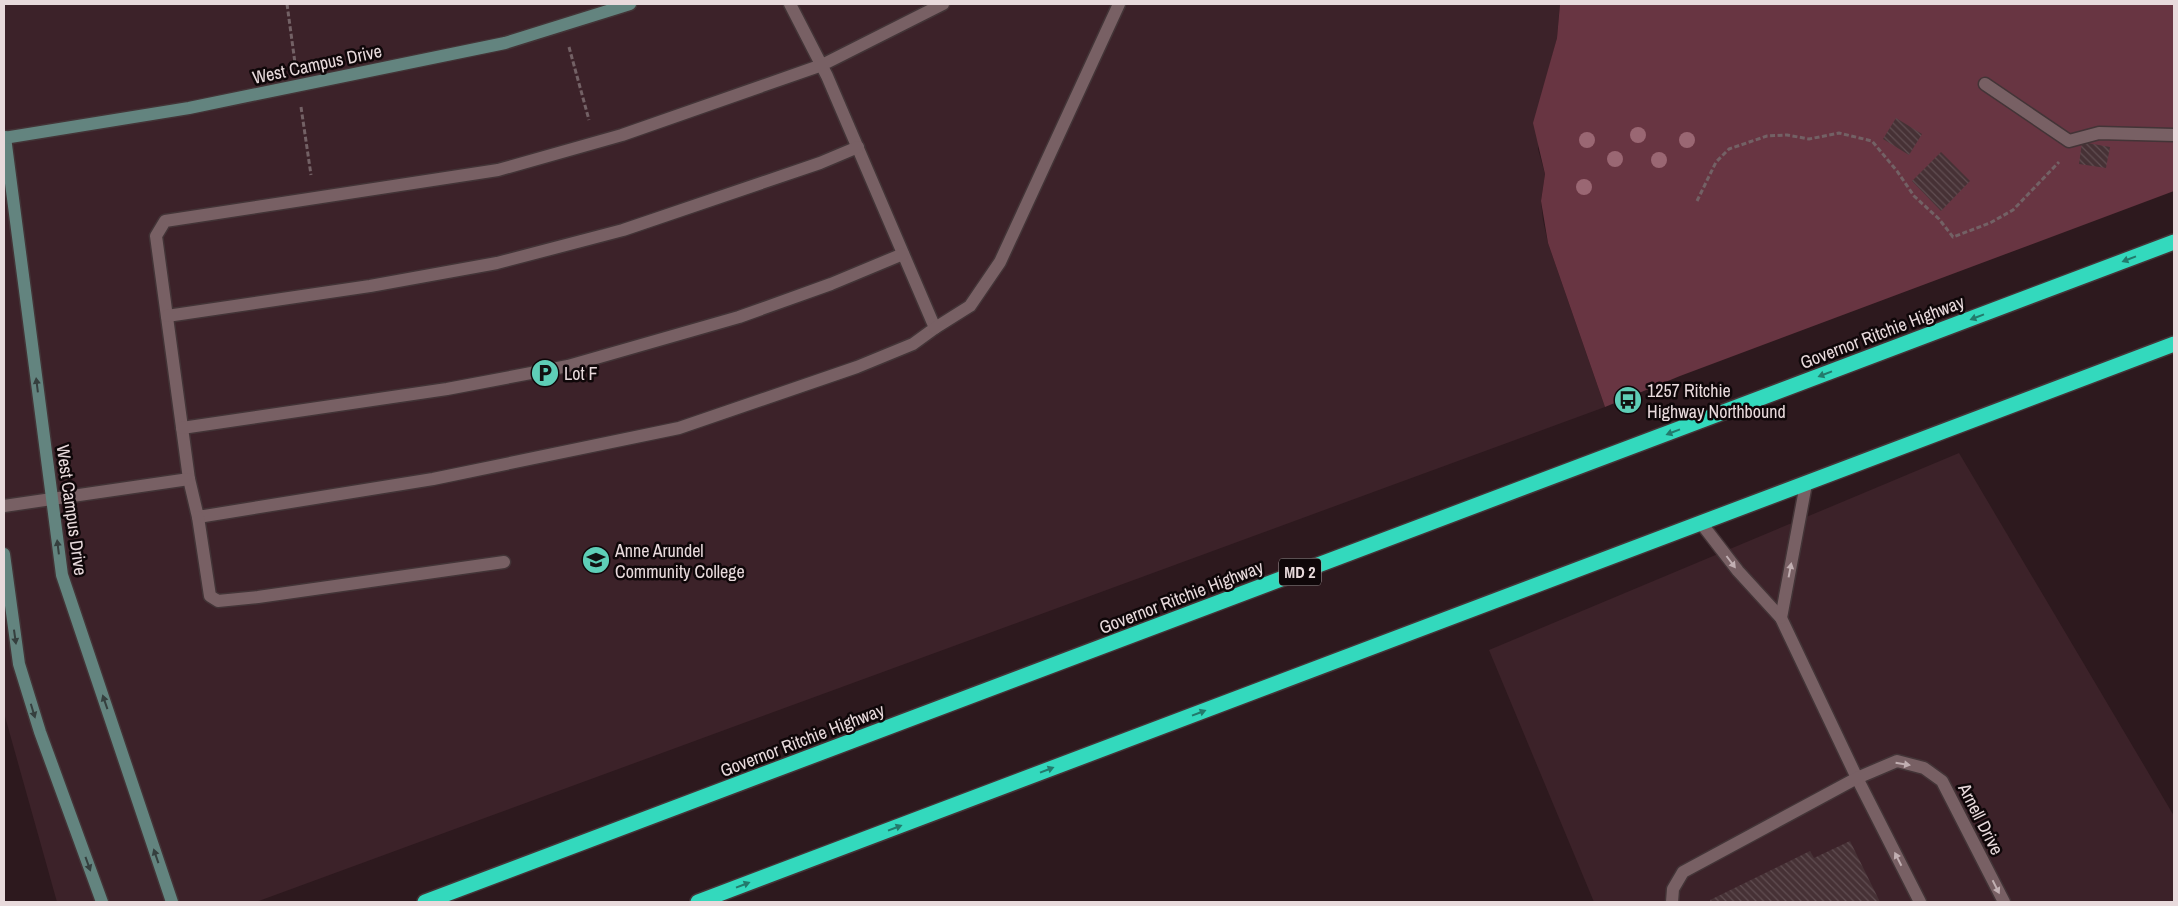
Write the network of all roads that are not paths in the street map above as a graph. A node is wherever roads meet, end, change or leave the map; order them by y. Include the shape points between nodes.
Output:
1 (630, 4) edge
2 (790, 4) edge
3 (943, 4) edge
4 (1120, 4) edge
5 (822, 65) junction
6 (1985, 84) dead end
7 (4, 134) edge
8 (2174, 135) edge
9 (858, 147) junction
10 (2174, 242) edge
11 (903, 254) junction
12 (167, 316) junction
13 (935, 328) junction
14 (2174, 344) edge
15 (182, 428) junction
16 (189, 479) junction
17 (1806, 484) junction
18 (52, 500) junction
19 (4, 506) edge
20 (198, 517) junction
21 (1701, 523) junction
22 (4, 554) edge
23 (504, 562) dead end
24 (1781, 618) junction
25 (1858, 778) junction
26 (102, 902) edge
27 (172, 902) edge
28 (425, 902) edge
29 (698, 902) edge
30 (1672, 902) edge
31 (1920, 902) edge
32 (2004, 902) edge

1 - 7 street, West Campus Drive via 505,43 189,108
2 - 5 lane
3 - 5 lane
4 - 13 lane via 1000,262 970,306
5 - 9 lane
5 - 12 lane via 631,132 498,170 165,221 156,236
6 - 8 lane via 2069,141 2099,133
18 -> 7 street, West Campus Drive
9 - 11 lane
9 - 12 lane via 623,230 497,263 370,286
10 -> 28 highway, Governor Ritchie Highway / MD 2
11 - 13 lane
11 - 15 lane via 739,317 568,366 447,389
12 - 15 lane
13 - 20 lane via 913,344 856,367 679,428 433,479
14 - 17 highway
15 - 16 lane
16 - 18 lane
16 - 20 lane
17 - 21 highway
24 -> 17 lane
18 - 19 lane
27 -> 18 street, West Campus Drive via 62,575
20 - 23 lane via 210,596 218,601
21 -> 24 lane via 1738,571
29 -> 21 highway
22 -> 26 street via 18,664
24 - 25 lane
25 - 30 lane, Arnell Drive via 1684,872 1673,889
31 -> 25 lane
25 -> 32 lane, Arnell Drive via 1897,761 1924,768 1942,781

